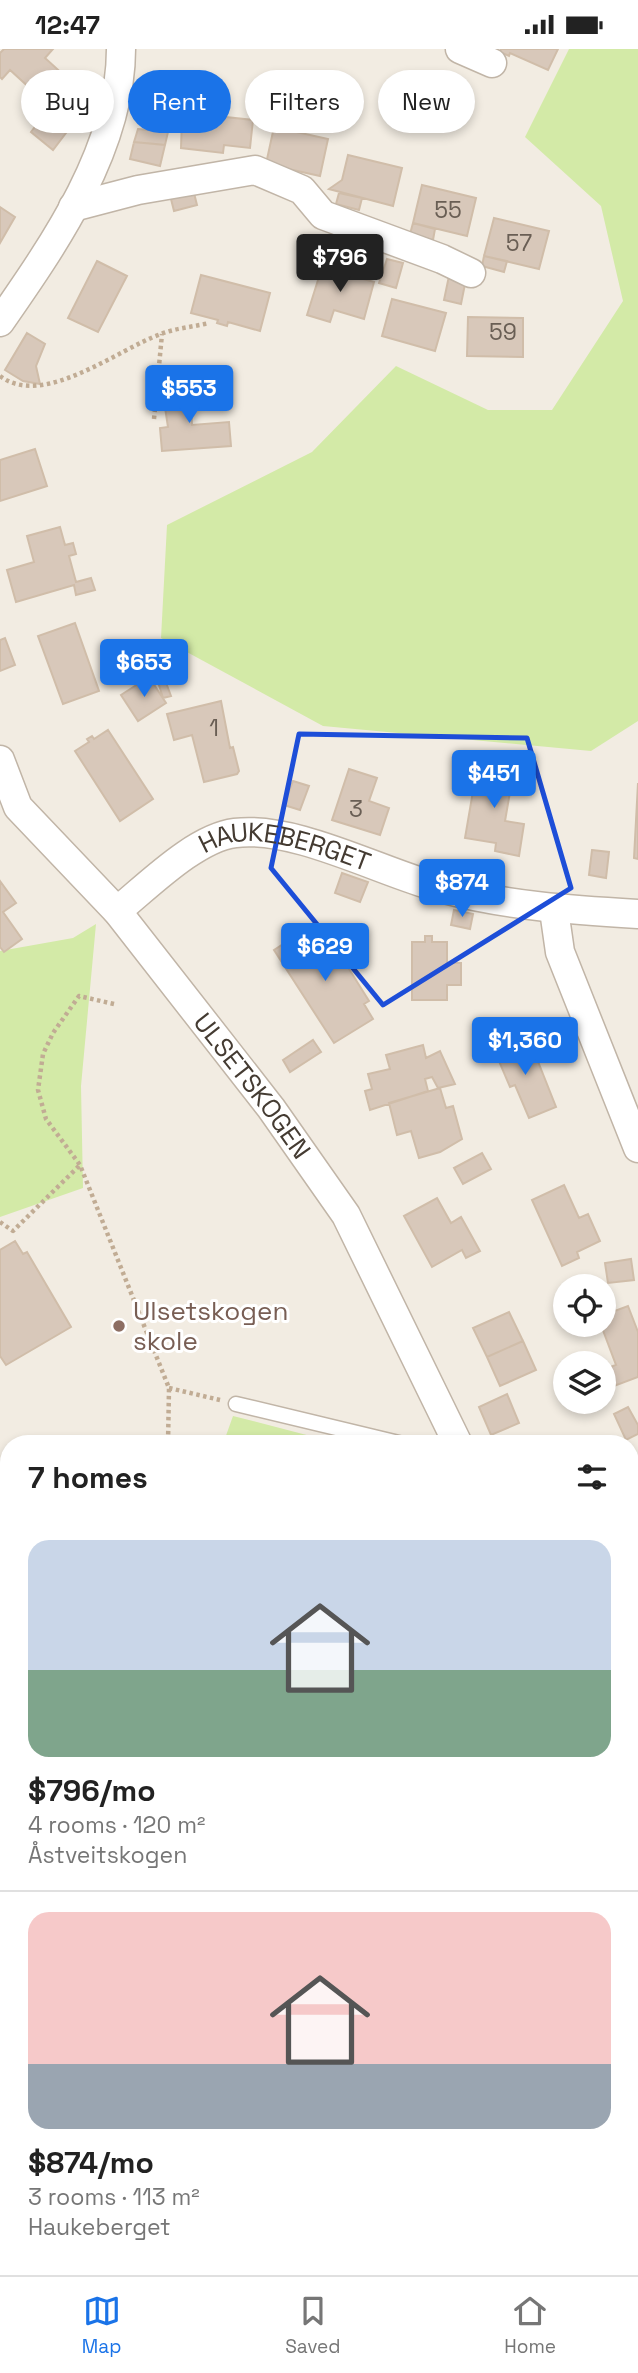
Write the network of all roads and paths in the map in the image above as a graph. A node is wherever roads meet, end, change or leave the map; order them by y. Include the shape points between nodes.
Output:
1 (121, 49) edge
2 (460, 49) edge
3 (492, 63) dead end
4 (73, 207) junction
5 (471, 273) dead end
6 (0, 322) edge
7 (209, 323) dead end
8 (162, 333) junction
9 (0, 376) edge
10 (154, 419) dead end
11 (0, 760) edge
12 (555, 909) junction
13 (117, 911) junction
14 (638, 914) edge
15 (114, 1004) dead end
16 (638, 1148) edge
17 (80, 1165) junction
18 (0, 1222) edge
19 (169, 1388) junction
20 (236, 1404) joint
21 (168, 1435) edge
22 (365, 1435) edge
23 (454, 1435) edge

1 - 4 street via 121,78 90,179
2 - 3 street
4 - 5 street via 138,190 255,170 302,190 323,215
4 - 6 street
7 - 8 path
8 - 9 path via 58,381 31,388
8 - 10 path
11 - 13 street, ULSETSKOGEN via 18,807
12 - 13 street, HAUKEBERGET via 442,889 284,837 236,833 217,838 180,861
12 - 14 street, HAUKEBERGET
12 - 16 street via 561,952
13 - 23 street, ULSETSKOGEN via 271,1108 346,1215
15 - 17 path via 79,996 53,1033 39,1070 38,1090 46,1119
17 - 18 path via 13,1231
17 - 19 path
19 - 20 path
19 - 21 path
20 - 22 lane

